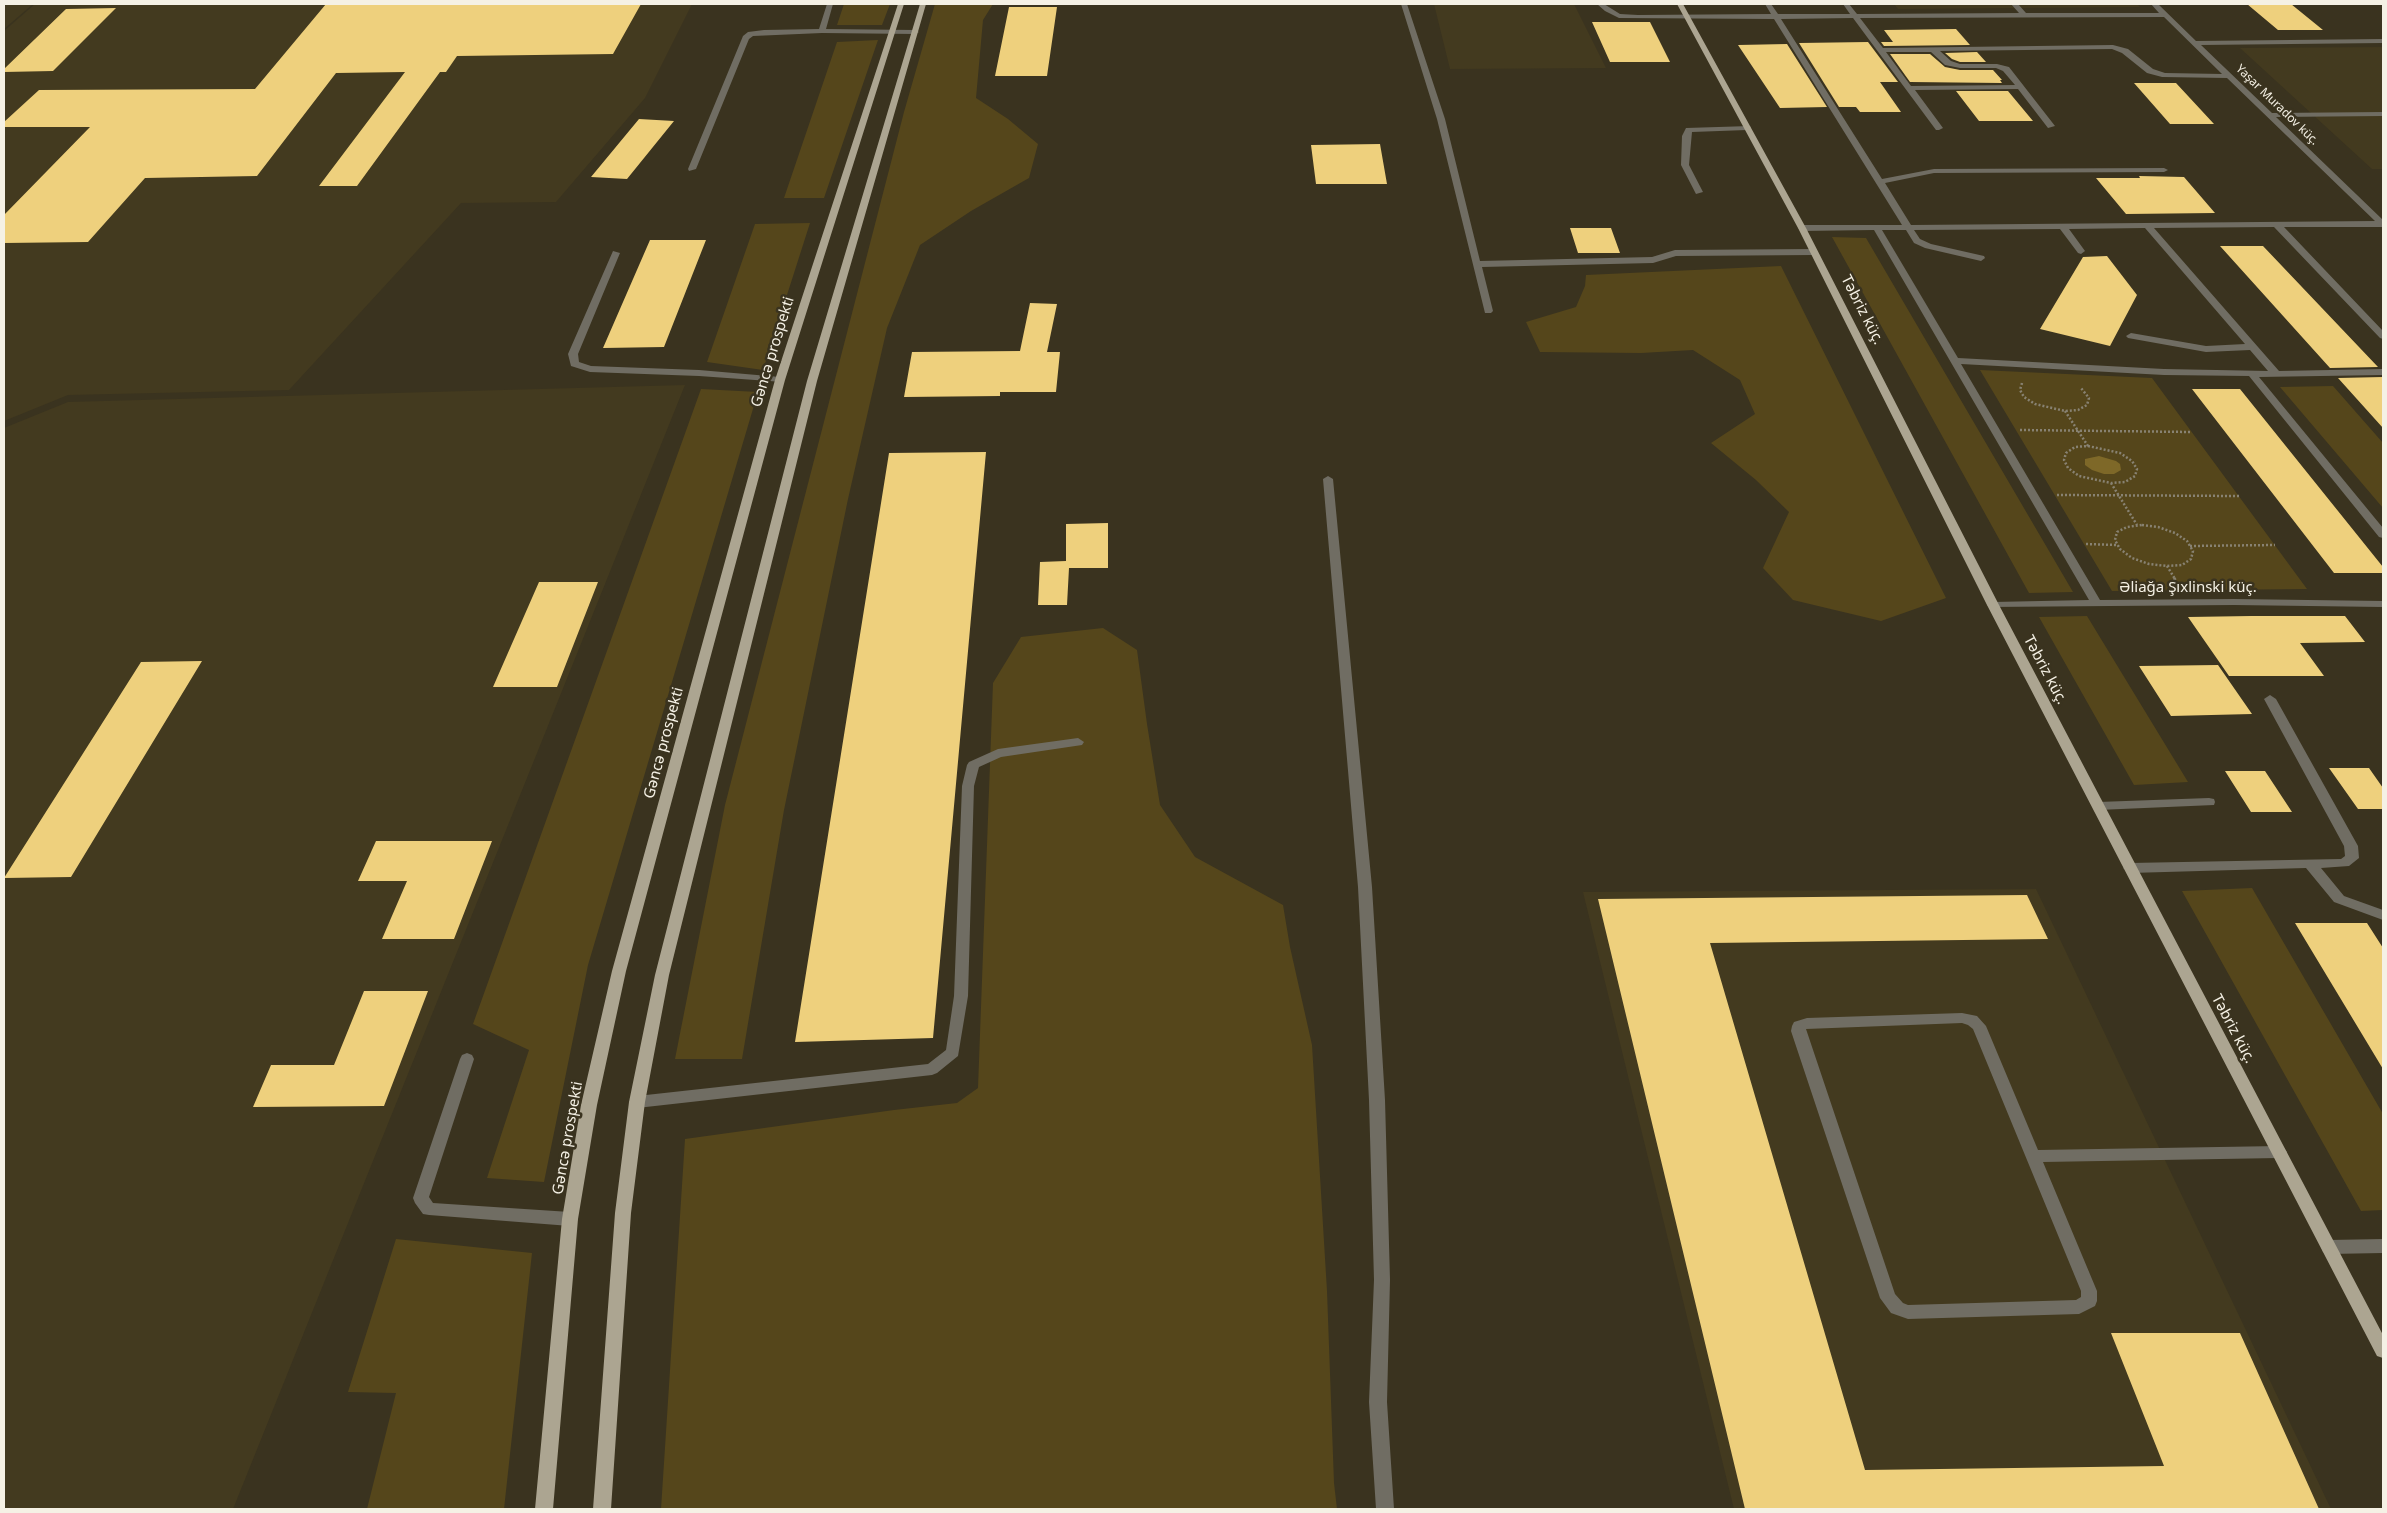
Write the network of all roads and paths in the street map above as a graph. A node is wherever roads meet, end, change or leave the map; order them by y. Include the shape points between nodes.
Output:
1 (830, 4) edge
2 (901, 4) edge
3 (923, 4) edge
4 (1404, 4) edge
5 (1600, 4) edge
6 (1680, 4) edge
7 (1768, 4) edge
8 (1846, 4) edge
9 (2014, 4) edge
10 (2154, 4) edge
11 (1855, 15) junction
12 (2024, 15) junction
13 (2166, 15) junction
14 (1776, 16) junction
15 (1687, 17) junction
16 (822, 31) junction
17 (892, 32) junction
18 (915, 32) junction
19 (2383, 42) edge
20 (2194, 43) junction
21 (1881, 50) junction
22 (1934, 50) junction
23 (2229, 76) junction
24 (2019, 87) junction
25 (1909, 88) junction
26 (2269, 114) junction
27 (2383, 114) edge
28 (2051, 126) dead end
29 (1748, 128) junction
30 (1939, 128) dead end
31 (692, 169) dead end
32 (2164, 170) dead end
33 (1880, 182) junction
34 (1699, 192) dead end
35 (2383, 224) edge
36 (2277, 225) junction
37 (2148, 226) junction
38 (2062, 227) junction
39 (1802, 228) junction
40 (1877, 228) junction
41 (1909, 228) junction
42 (2082, 251) dead end
43 (1814, 252) junction
44 (616, 253) dead end
45 (1981, 258) dead end
46 (1477, 264) junction
47 (1488, 310) dead end
48 (2131, 336) dead end
49 (2383, 336) edge
50 (2252, 347) junction
51 (1956, 361) junction
52 (2383, 372) edge
53 (2252, 374) junction
54 (2276, 374) junction
55 (780, 380) junction
56 (2022, 383) dead end
57 (2074, 384) dead end
58 (2065, 411) junction
59 (2016, 430) dead end
60 (2078, 431) junction
61 (2192, 432) dead end
62 (2088, 446) junction
63 (1328, 479) dead end
64 (2111, 483) junction
65 (2055, 495) dead end
66 (2119, 496) junction
67 (2239, 496) dead end
68 (2138, 525) junction
69 (2383, 535) edge
70 (2084, 544) dead end
71 (2117, 544) junction
72 (2275, 545) dead end
73 (2190, 546) junction
74 (2167, 566) junction
75 (2183, 590) dead end
76 (2097, 604) junction
77 (2383, 604) edge
78 (1993, 605) junction
79 (2270, 699) dead end
80 (1078, 742) dead end
81 (2209, 802) dead end
82 (2098, 806) junction
83 (2310, 864) junction
84 (2130, 868) junction
85 (2383, 915) edge
86 (467, 1059) dead end
87 (637, 1102) junction
88 (2279, 1152) junction
89 (2032, 1156) junction
90 (570, 1219) junction
91 (2383, 1246) edge
92 (2329, 1247) junction
93 (2383, 1351) edge
94 (544, 1509) edge
95 (602, 1509) edge
96 (1385, 1509) edge

1 - 16 street
2 - 17 main road, Gəncə prospekti
3 - 18 main road
4 - 46 street via 1441,119
5 - 15 street via 1619,16
6 - 15 main road, Təbriz küç.
7 - 14 street
8 - 11 street
9 - 12 street
10 - 13 street, Yaşar Muradov küç.
11 - 12 street
11 - 14 street
11 - 21 street
12 - 13 street
13 - 20 street, Yaşar Muradov küç.
14 - 15 street
14 - 33 street
15 - 29 main road, Təbriz küç.
16 - 17 street
16 - 31 street via 764,32 746,38
17 - 18 street
17 - 55 main road, Gəncə prospekti
18 - 87 main road via 809,390 662,975
19 - 20 street
20 - 23 street, Yaşar Muradov küç.
21 - 22 street
21 - 25 street
22 - 23 street via 2113,47 2125,51 2150,72
22 - 24 street via 1948,63 2006,69
23 - 26 street, Yaşar Muradov küç.
24 - 25 street
24 - 28 street
25 - 30 street
26 - 27 street
26 - 35 street, Yaşar Muradov küç.
29 - 34 street via 1689,130 1685,165
29 - 39 main road, Təbriz küç.
32 - 33 street via 1934,170
33 - 41 street
35 - 36 street
36 - 37 street
36 - 49 street
37 - 38 street
37 - 50 street
38 - 41 street
38 - 42 street
39 - 40 street
39 - 43 main road, Təbriz küç.
40 - 41 street
40 - 51 street
41 - 45 street via 1917,241 1928,246
43 - 46 street via 1675,253 1653,260
43 - 78 main road, Təbriz küç.
44 - 55 street via 572,354 574,364 590,369
46 - 47 street
48 - 50 street via 2199,348
50 - 54 street
51 - 53 street
51 - 76 street
52 - 54 street
53 - 54 street
53 - 69 street
55 - 90 main road, Gəncə prospekti via 619,971 589,1105
56 - 58 path via 2020,390 2034,404
57 - 58 path via 2085,391 2089,398 2087,405
58 - 60 path
59 - 60 path
60 - 61 path
60 - 62 path
62 - 64 path via 2066,452 2064,460 2068,468 2079,476
62 - 64 path via 2105,448 2132,460 2137,469 2135,476 2126,482
63 - 96 street via 1365,887 1377,1100 1382,1280 1378,1402
64 - 66 path
65 - 66 path
66 - 67 path
66 - 68 path
68 - 71 path via 2117,532
68 - 73 path via 2175,533
70 - 71 path
71 - 74 path via 2132,558
72 - 73 path
73 - 74 path via 2193,550 2191,559
74 - 75 path
76 - 77 street, Əliağa Şıxlinski küç.
76 - 78 street, Əliağa Şıxlinski küç.
78 - 82 main road, Təbriz küç.
79 - 83 street via 2351,846 2352,858 2344,863
80 - 87 street via 998,753 973,765 968,786 961,996 953,1052 946,1058 932,1069
81 - 82 street
82 - 84 main road, Təbriz küç.
83 - 84 street
83 - 85 street via 2339,899
84 - 88 main road, Təbriz küç.
86 - 90 street via 422,1198 429,1209
87 - 95 main road via 623,1213
88 - 89 street
88 - 92 main road, Təbriz küç.
89 - 89 street via 2089,1291 2089,1301 2079,1307 1908,1312 1896,1308 1888,1298 1798,1032 1799,1026 1817,1022 1972,1020 1979,1026
90 - 94 main road, Gəncə prospekti
91 - 92 street
92 - 93 main road, Təbriz küç.

